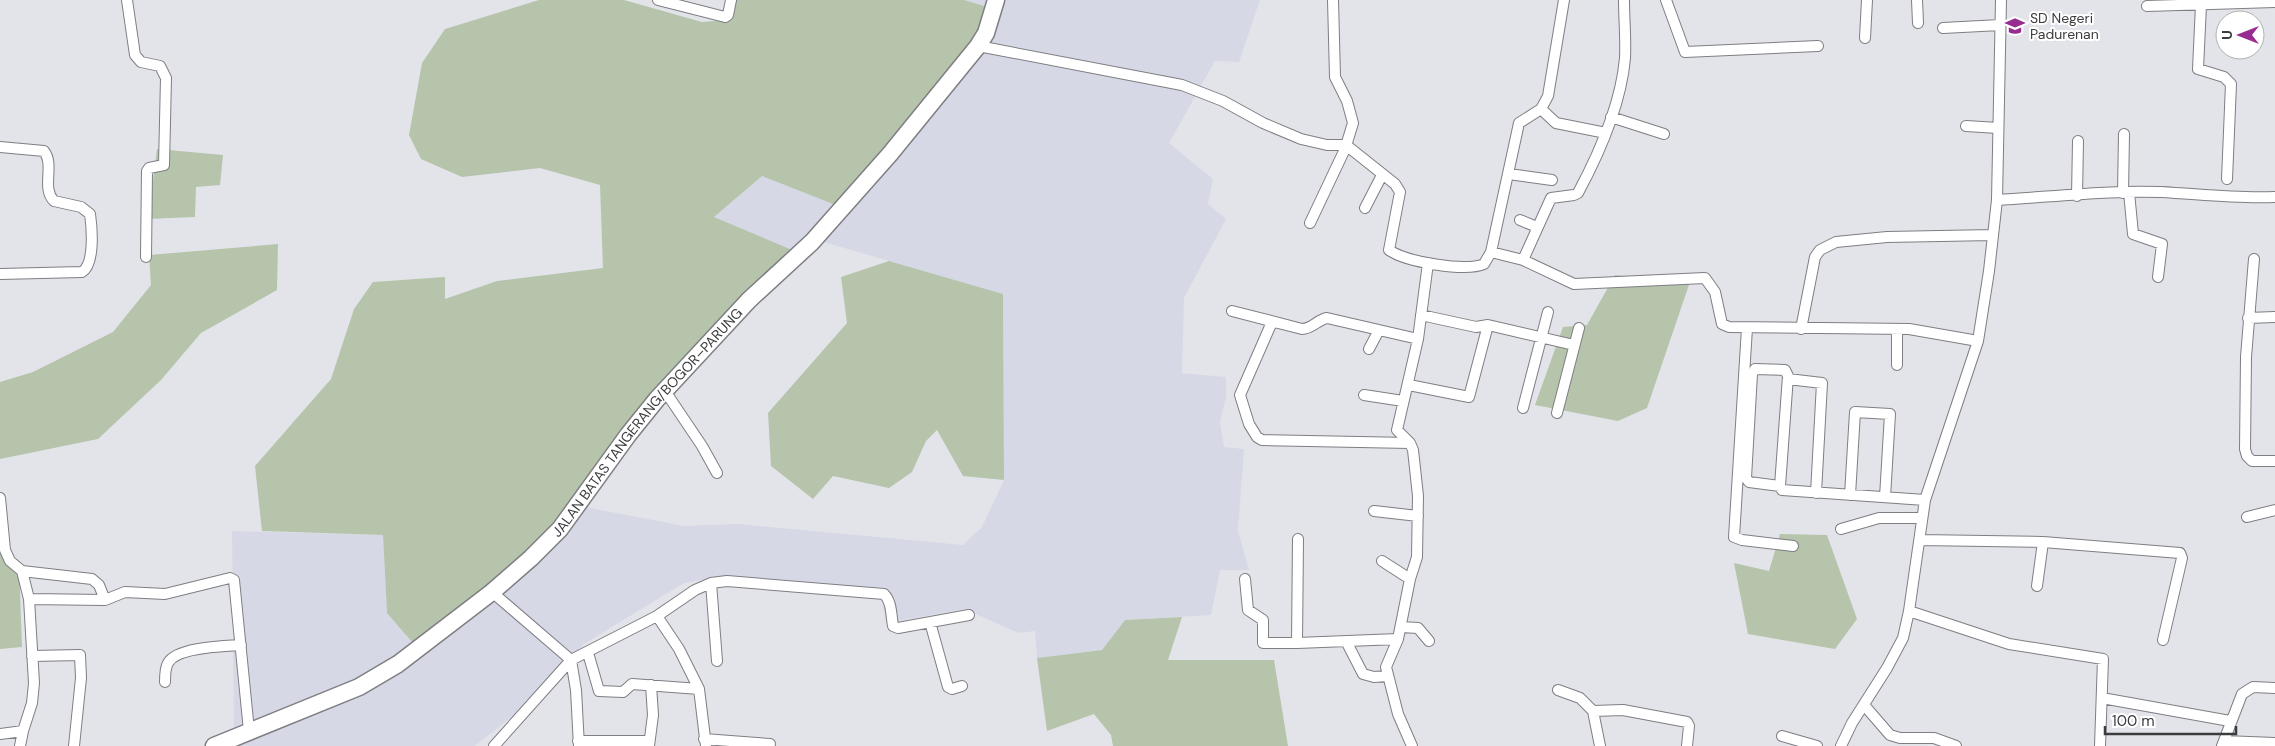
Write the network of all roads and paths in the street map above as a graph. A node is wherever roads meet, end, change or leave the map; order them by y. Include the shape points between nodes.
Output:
1 (127, 0) edge
2 (658, 0) edge
3 (731, 0) edge
4 (996, 0) edge
5 (1333, 0) edge
6 (1564, 0) edge
7 (1624, 0) edge
8 (1666, 0) edge
9 (1867, 0) edge
10 (1917, 0) edge
11 (2001, 0) edge
12 (2256, 2) edge
13 (2275, 2) edge
14 (2201, 5) junction
15 (2147, 6) dead end
16 (1918, 24) dead end
17 (2000, 25) junction
18 (1943, 28) dead end
19 (1865, 38) dead end
20 (978, 46) junction
21 (1818, 46) dead end
22 (1541, 110) junction
23 (1611, 117) junction
24 (1966, 126) dead end
25 (1998, 128) junction
26 (1606, 133) junction
27 (1664, 134) dead end
28 (2124, 134) dead end
29 (2078, 141) dead end
30 (1346, 145) junction
31 (0, 147) edge
32 (1509, 174) junction
33 (1382, 175) junction
34 (2227, 179) dead end
35 (1552, 180) dead end
36 (2126, 193) junction
37 (2077, 196) junction
38 (2275, 197) edge
39 (1997, 200) junction
40 (1365, 208) dead end
41 (1520, 220) dead end
42 (1310, 224) dead end
43 (1537, 227) junction
44 (1993, 235) junction
45 (1491, 252) junction
46 (146, 256) dead end
47 (2254, 259) dead end
48 (1522, 260) junction
49 (1428, 263) junction
50 (0, 274) edge
51 (2158, 277) dead end
52 (1232, 311) dead end
53 (1548, 312) dead end
54 (1421, 315) junction
55 (2275, 317) edge
56 (2248, 318) junction
57 (1272, 322) junction
58 (1488, 325) junction
59 (1578, 328) dead end
60 (1747, 328) junction
61 (1801, 329) junction
62 (1897, 329) junction
63 (1379, 330) junction
64 (1541, 338) junction
65 (1418, 339) junction
66 (1978, 341) junction
67 (1574, 345) junction
68 (1368, 349) dead end
69 (1897, 365) dead end
70 (1788, 379) junction
71 (1409, 385) junction
72 (664, 391) junction
73 (1364, 395) dead end
74 (1403, 401) junction
75 (1523, 408) dead end
76 (1557, 413) dead end
77 (1410, 443) junction
78 (2275, 461) edge
79 (717, 473) dead end
80 (1780, 486) junction
81 (1816, 493) junction
82 (1850, 495) junction
83 (1885, 497) junction
84 (0, 498) edge
85 (1925, 500) junction
86 (2275, 510) edge
87 (1374, 512) dead end
88 (1418, 516) junction
89 (2247, 517) dead end
90 (1922, 518) junction
91 (1841, 529) dead end
92 (1298, 539) dead end
93 (1920, 540) junction
94 (2043, 542) junction
95 (1793, 546) dead end
96 (1382, 561) dead end
97 (22, 570) junction
98 (1410, 578) junction
99 (1245, 579) dead end
100 (711, 583) junction
101 (2038, 586) dead end
102 (492, 592) junction
103 (29, 599) junction
104 (105, 600) junction
105 (1909, 611) junction
106 (969, 615) dead end
107 (657, 616) junction
108 (930, 622) junction
109 (1401, 627) junction
110 (1398, 640) junction
111 (2164, 640) dead end
112 (1346, 641) junction
113 (1429, 641) dead end
114 (1297, 643) junction
115 (241, 645) junction
116 (588, 653) junction
117 (32, 656) junction
118 (571, 660) junction
119 (716, 661) dead end
120 (1388, 676) junction
121 (165, 682) dead end
122 (651, 685) junction
123 (962, 686) dead end
124 (2275, 688) edge
125 (699, 690) junction
126 (1558, 690) dead end
127 (2102, 698) junction
128 (1864, 705) junction
129 (1593, 711) junction
130 (2230, 721) junction
131 (23, 730) junction
132 (249, 731) junction
133 (0, 734) edge
134 (1782, 736) dead end
135 (705, 742) edge
136 (2275, 742) edge
137 (2223, 743) edge
138 (579, 744) edge
139 (649, 744) edge
140 (770, 744) dead end
141 (1942, 744) edge
142 (20, 746) edge
143 (74, 746) edge
144 (214, 746) edge
145 (494, 746) edge
146 (1412, 746) edge
147 (1600, 746) edge
148 (1687, 746) edge
149 (1817, 746) edge
150 (1841, 746) edge
151 (1956, 746) edge
152 (2100, 746) edge

1 - 46 street via 135,55 141,62 160,66 166,78 164,165 149,168 147,172
2 - 3 street via 725,17
4 - 20 main road, JALAN BATAS TANGERANG/BOGOR–PARUNG via 986,33
5 - 30 street via 1335,77 1347,102 1352,123
6 - 22 street via 1548,96
7 - 23 street via 1625,57
8 - 21 street via 1685,52
9 - 19 street
10 - 16 street
11 - 17 street
12 - 13 street
12 - 14 street
14 - 15 street
14 - 34 street via 2198,69 2224,77 2231,84
17 - 18 street
17 - 25 street
20 - 30 street via 1182,86 1223,101 1301,139 1317,144
20 - 72 main road, JALAN BATAS TANGERANG/BOGOR–PARUNG via 890,154 812,242 749,300
22 - 26 street via 1556,123
22 - 32 street via 1519,123
23 - 26 street
23 - 27 street
24 - 25 street
25 - 39 street
26 - 43 street via 1578,193 1552,197
28 - 36 street
29 - 37 street
30 - 33 street
30 - 42 street
31 - 50 street via 44,151 48,156 51,198 90,214 91,251 89,265 82,272
32 - 35 street
32 - 45 street
33 - 40 street
33 - 49 street via 1400,192 1389,250 1410,260
36 - 37 street
36 - 38 street
36 - 51 street via 2133,234 2162,244
37 - 39 street
39 - 44 street
41 - 43 street
43 - 48 street
44 - 61 street via 1887,237 1831,244 1815,257
44 - 66 street
45 - 48 street
45 - 49 street via 1479,266
47 - 56 street
48 - 60 street via 1574,284 1705,278 1715,292 1722,324
49 - 54 street
52 - 57 street
53 - 64 street
54 - 58 street via 1476,326
54 - 65 street
55 - 56 street
56 - 78 street via 2246,456 2252,461
57 - 63 street via 1305,329 1327,318
57 - 77 street via 1240,395 1245,416 1257,437 1262,440
58 - 64 street
58 - 71 street via 1469,397
59 - 67 street
60 - 61 street
60 - 95 street via 1734,537
61 - 62 street
62 - 66 street
62 - 69 street
63 - 65 street
63 - 68 street
64 - 67 street
64 - 75 street
65 - 71 street
66 - 85 street
67 - 76 street
70 - 80 street
70 - 80 street via 1785,370 1755,369 1752,374 1746,478 1749,482
70 - 81 street via 1822,383
71 - 74 street
72 - 79 street
72 - 102 main road, JALAN BATAS TANGERANG/BOGOR–PARUNG via 560,528
73 - 74 street
74 - 77 street via 1397,430
77 - 88 street via 1415,457
80 - 81 street via 1782,490
81 - 82 street
82 - 83 street
82 - 83 street via 1855,412 1890,414
83 - 85 street
84 - 97 street via 5,550 10,561
85 - 90 street
86 - 89 street
87 - 88 street
88 - 98 street via 1417,557
90 - 91 street via 1879,518
90 - 93 street
92 - 114 street
93 - 94 street
93 - 105 street
94 - 101 street
94 - 111 street via 2182,554
96 - 98 street
97 - 103 street
97 - 104 street via 92,579 99,585
98 - 109 street
99 - 114 street via 1248,610 1263,620 1263,643
100 - 107 street
100 - 108 street via 727,581 880,593 888,597 895,628
100 - 119 street
102 - 118 street
102 - 132 main road, JALAN BATAS TANGERANG/BOGOR–PARUNG via 377,678
103 - 104 street
103 - 117 street
104 - 115 street via 125,592 165,594 232,578 236,584
105 - 127 street via 2009,644 2101,658 2104,660
105 - 128 street via 1903,638
106 - 108 street
107 - 116 street
107 - 125 street via 679,649
108 - 123 street via 948,687
109 - 110 street
109 - 113 street via 1418,628
110 - 112 street
110 - 120 street via 1387,662
112 - 114 street
112 - 120 street via 1363,674
115 - 121 street via 199,649 174,657 167,664
115 - 132 street
116 - 118 street
116 - 122 street via 599,691 623,692 630,685
117 - 131 street via 34,694
117 - 143 street via 80,655 81,678
118 - 138 street
118 - 145 street
120 - 146 street via 1398,714
122 - 125 street
122 - 139 street via 653,715
124 - 130 street via 2253,687 2247,690
125 - 135 street
126 - 129 street via 1580,698
127 - 130 street
127 - 152 street
128 - 141 street via 1890,735 1934,738
128 - 150 street
129 - 147 street
129 - 148 street via 1623,710 1687,722
130 - 137 street
131 - 133 street
131 - 142 street
132 - 144 main road, JALAN BATAS TANGERANG/BOGOR–PARUNG
134 - 149 street
135 - 140 street
136 - 137 street
138 - 139 street
141 - 151 street

